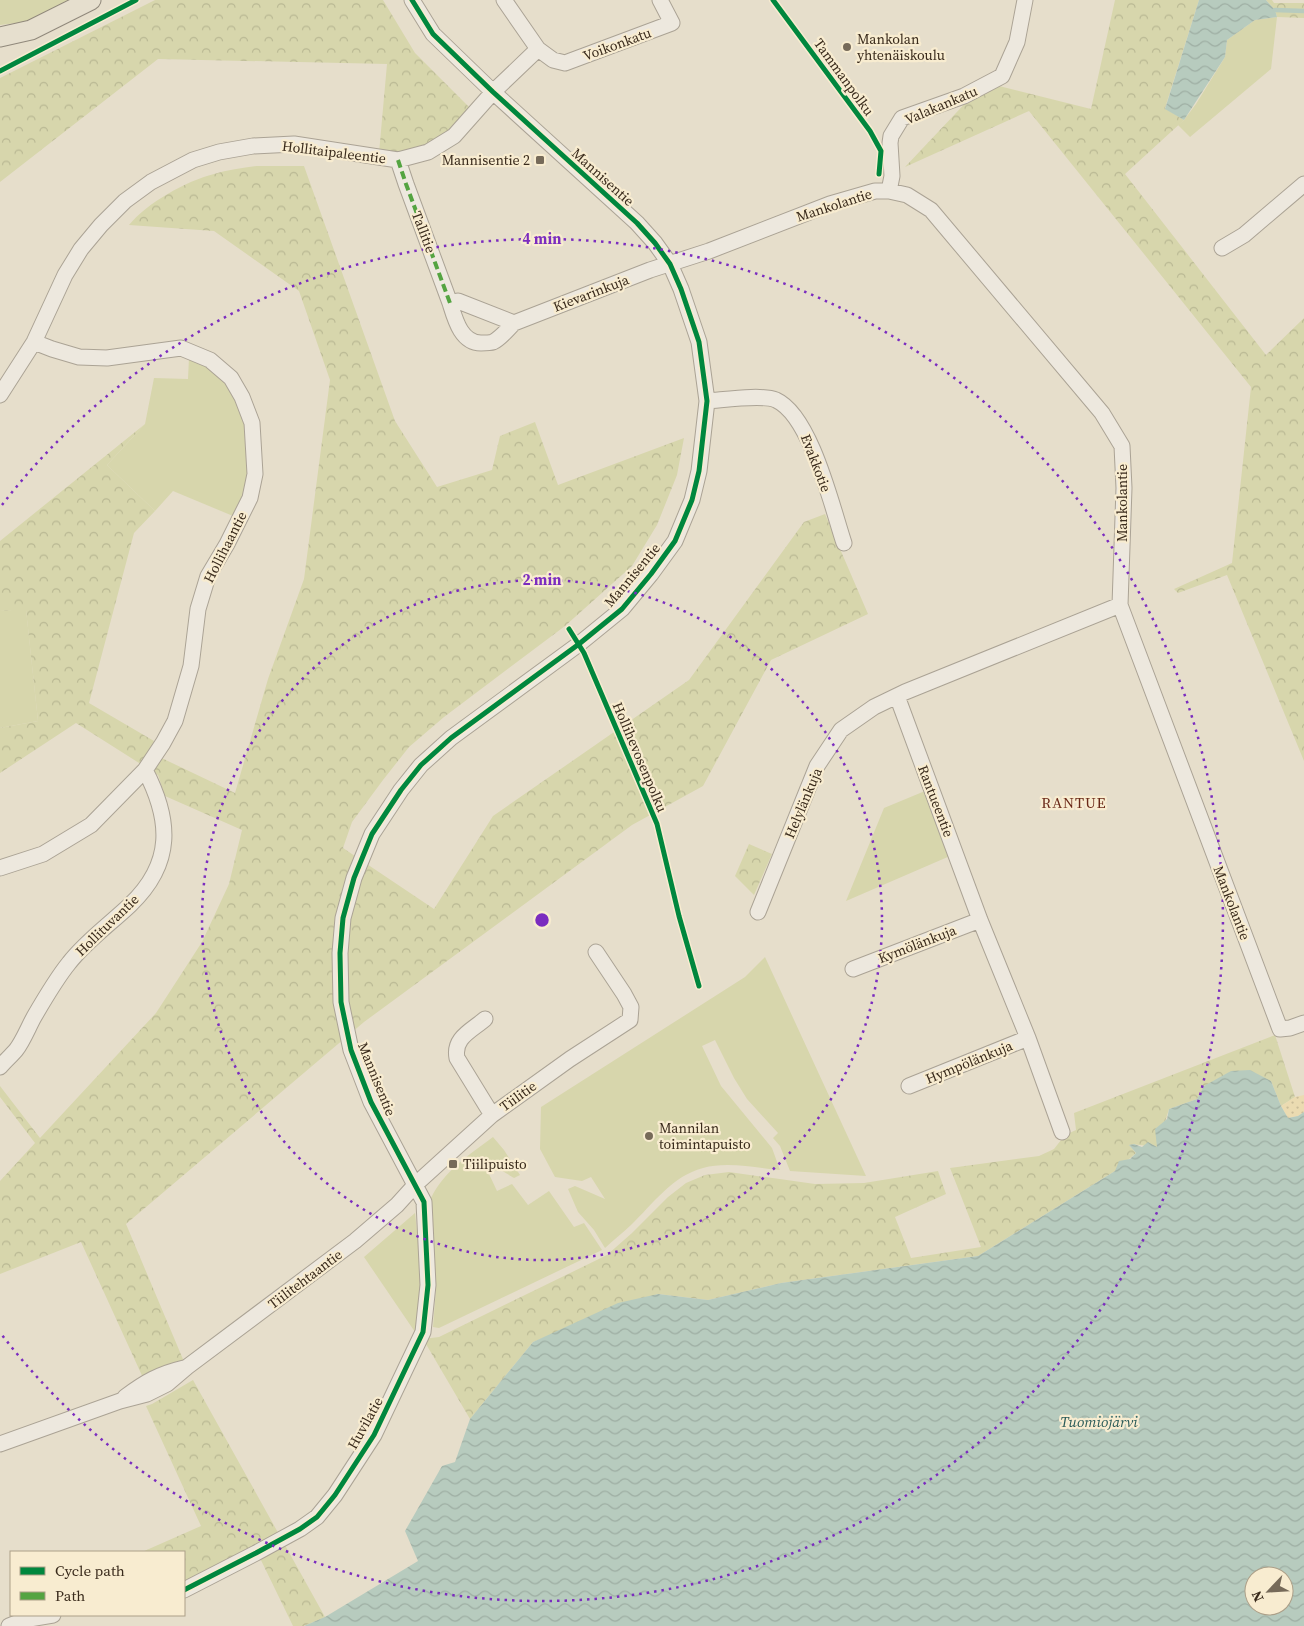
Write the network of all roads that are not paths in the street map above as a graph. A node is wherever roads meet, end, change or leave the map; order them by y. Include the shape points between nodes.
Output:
1 (91, 0) edge
2 (412, 0) edge
3 (504, 0) edge
4 (660, 0) edge
5 (1025, 0) edge
6 (0, 37) edge
7 (538, 49) junction
8 (493, 92) junction
9 (398, 160) junction
10 (1304, 184) edge
11 (889, 191) junction
12 (1222, 248) dead end
13 (670, 264) junction
14 (450, 303) junction
15 (514, 324) junction
16 (34, 342) junction
17 (0, 395) edge
18 (707, 401) junction
19 (844, 544) dead end
20 (1120, 606) junction
21 (897, 696) junction
22 (145, 770) junction
23 (0, 868) edge
24 (758, 912) dead end
25 (980, 920) junction
26 (596, 952) dead end
27 (853, 968) dead end
28 (485, 1019) dead end
29 (1304, 1023) edge
30 (1028, 1038) junction
31 (0, 1067) edge
32 (909, 1086) dead end
33 (492, 1115) junction
34 (1062, 1132) dead end
35 (416, 1184) junction
36 (0, 1444) edge
37 (185, 1589) edge
38 (47, 1616) edge
39 (9, 1626) edge

1 - 6 main road via 31,30
2 - 8 street, Mannisentie via 433,34
3 - 7 street, Voikonkatu
4 - 7 street, Voikonkatu via 672,23 565,63 552,60
5 - 11 street, Valakankatu via 1016,42 1002,76 964,96 902,118 891,136
7 - 8 street
8 - 9 street, Hollitaipaleentie via 454,136 428,152
8 - 13 street, Mannisentie via 637,223
9 - 14 street, Tallitie
9 - 16 street, Hollitaipaleentie via 294,144 253,146 192,160 151,182 125,201 101,225 65,274
10 - 12 street via 1244,235
11 - 13 street, Mankolantie via 875,191 830,204
11 - 20 street, Mankolantie via 907,195 931,210 1102,413 1122,446 1124,488
13 - 15 street, Kievarinkuja
13 - 18 street, Mannisentie via 699,342
14 - 15 street via 458,301
14 - 15 street, Kievarinkuja via 463,335 476,343 492,343
16 - 17 street, Hollitaipaleentie
16 - 22 street, Hollihaantie via 79,357 107,358 181,348 210,360 231,378 252,423 255,474 250,498 208,576 198,609 191,666 175,721
18 - 19 street, Evakkotie via 749,397 776,400 796,417 810,442
18 - 35 street, Mannisentie via 699,471 692,500 675,540 651,574 622,609 451,738 421,765 372,834 354,878 342,927 341,1002 352,1050 371,1102
20 - 21 street
20 - 29 street, Mankolantie via 1280,1029
21 - 24 street, Helylänkuja via 874,707 841,730 817,766
21 - 25 street, Rantueentie
22 - 23 street, Hollihaantie via 91,825 43,854
22 - 31 street, Hollituvantie via 156,791 165,836 151,881 69,963 16,1049
25 - 27 street, Kymölänkuja
25 - 30 street, Rantueentie
26 - 33 street, Tiilitie via 631,1007 630,1020
28 - 33 street via 458,1041 455,1050
30 - 32 street, Hympölänkuja
30 - 34 street, Rantueentie
33 - 35 street, Tiilitie
35 - 36 street, Tiilitehtaantie via 355,1241 167,1384 147,1394
35 - 37 street, Huvilatie via 424,1202 426,1237 428,1285 423,1332 374,1435 335,1496 317,1517 286,1537
38 - 39 street

